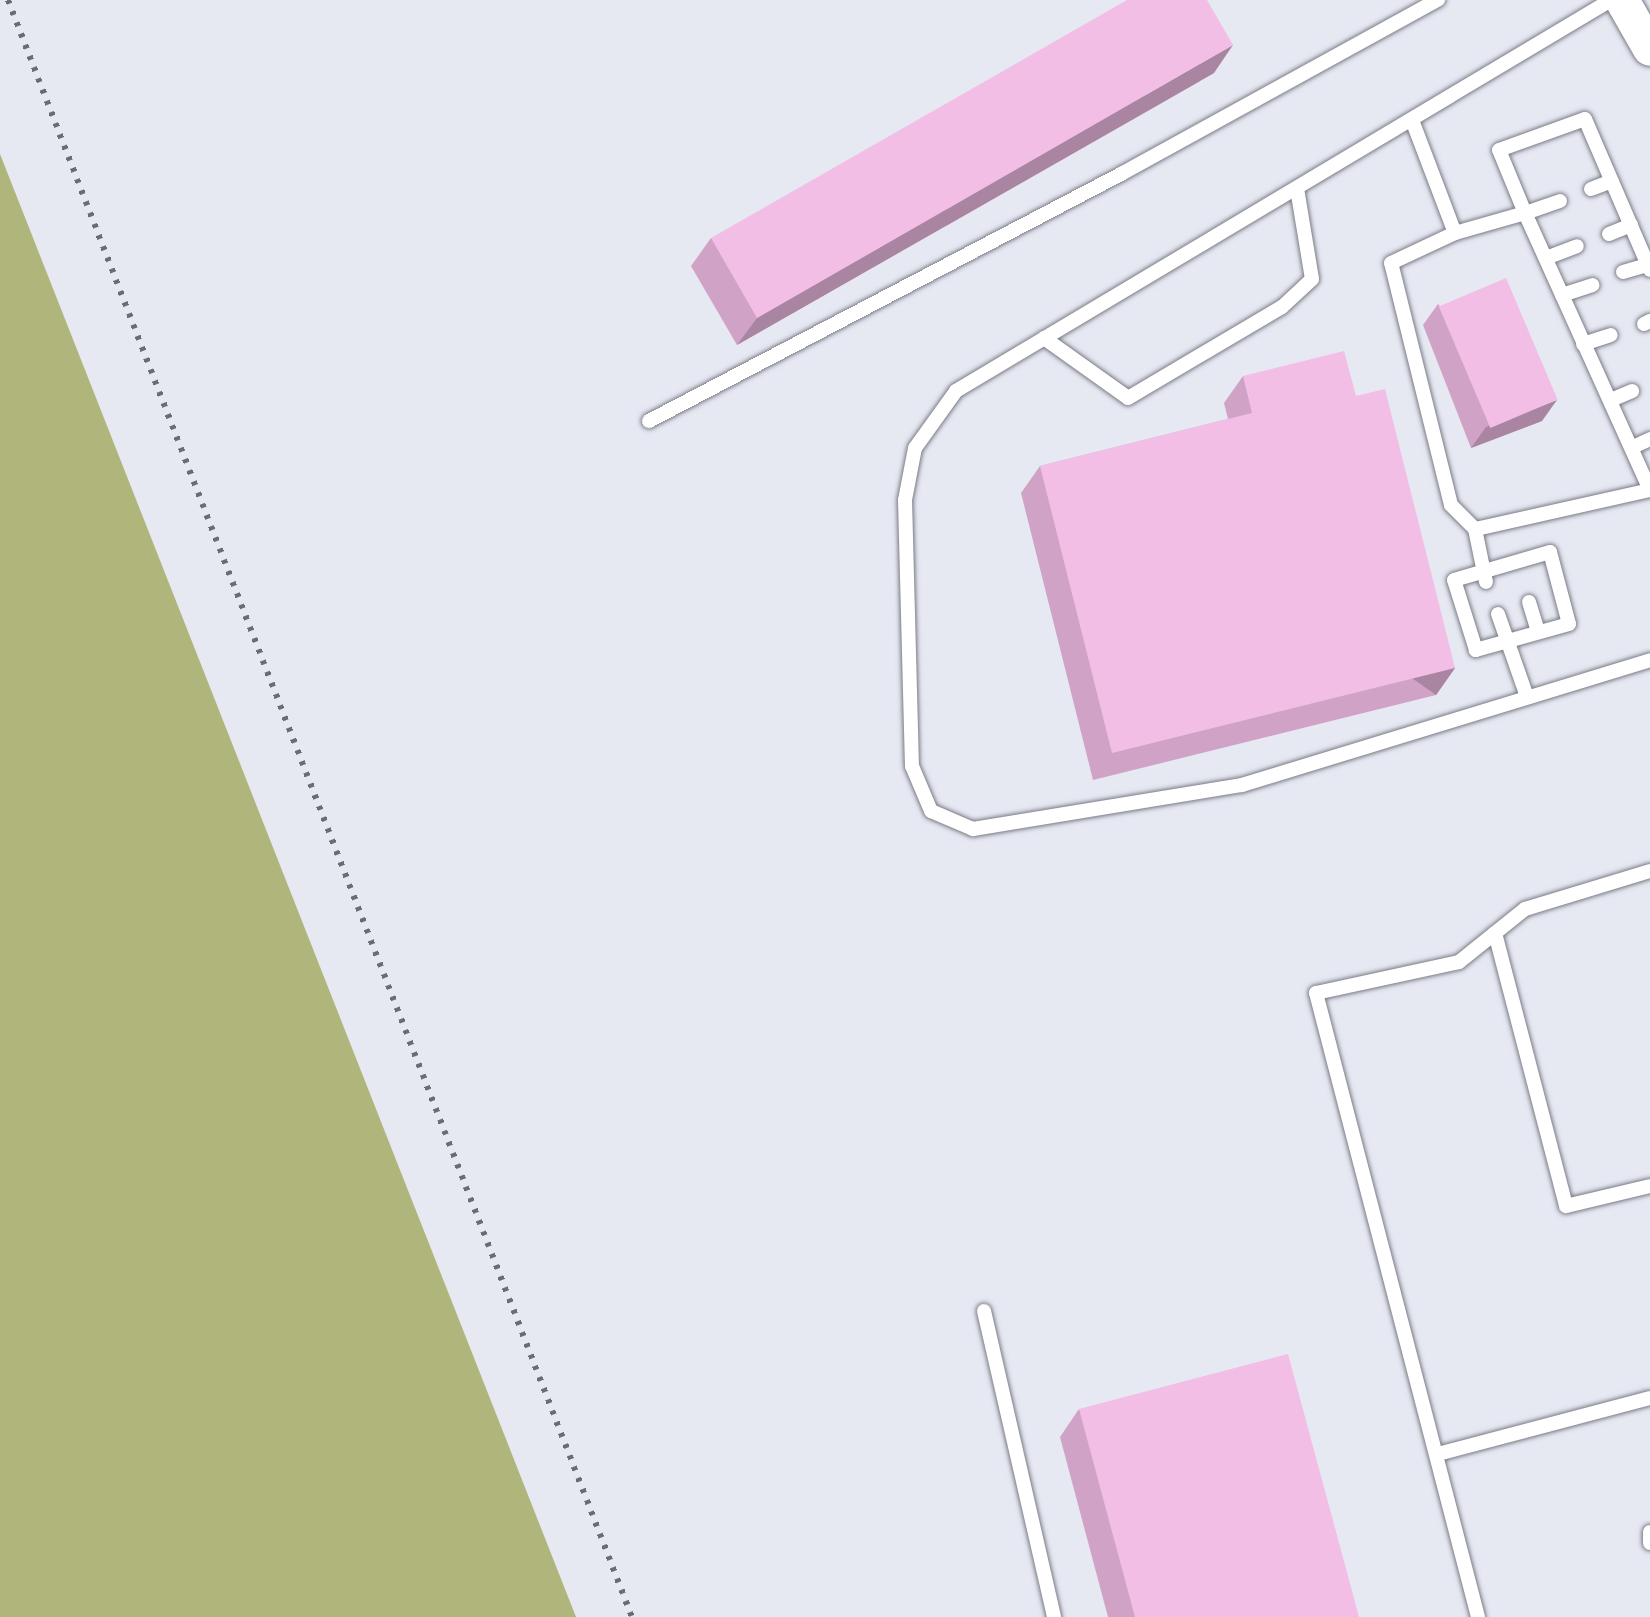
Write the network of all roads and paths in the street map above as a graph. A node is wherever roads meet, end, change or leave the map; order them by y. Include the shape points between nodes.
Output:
1 (1438, 0) edge
2 (1611, 0) edge
3 (1622, 0) edge
4 (1650, 49) edge
5 (1412, 120) junction
6 (1612, 181) junction
7 (1297, 188) junction
8 (1591, 189) dead end
9 (1560, 201) dead end
10 (1525, 213) junction
11 (1631, 225) junction
12 (1455, 233) junction
13 (1609, 234) dead end
14 (1577, 246) dead end
15 (1546, 258) junction
16 (1649, 267) edge
17 (1623, 272) dead end
18 (1592, 285) dead end
19 (1562, 295) junction
20 (1611, 335) dead end
21 (1044, 338) junction
22 (1583, 344) junction
23 (1632, 391) dead end
24 (1611, 400) junction
25 (649, 421) dead end
26 (1650, 439) edge
27 (1633, 447) junction
28 (1650, 490) edge
29 (1475, 529) junction
30 (1484, 576) junction
31 (1529, 602) dead end
32 (1498, 614) dead end
33 (1538, 632) junction
34 (1507, 641) junction
35 (1650, 660) edge
36 (1527, 697) junction
37 (1650, 871) edge
38 (1495, 933) junction
39 (1650, 1186) edge
40 (984, 1311) dead end
41 (1650, 1398) edge
42 (1438, 1454) junction
43 (1650, 1532) edge
44 (1650, 1543) edge
45 (1054, 1617) edge
46 (1478, 1617) edge

1 - 25 lane via 1121,174
2 - 5 lane
3 - 4 street
5 - 7 lane
5 - 12 lane
6 - 8 lane
6 - 10 lane via 1585,119 1499,150
6 - 11 lane
7 - 21 lane
7 - 21 lane via 1312,279 1282,307 1128,398
9 - 10 lane
10 - 12 lane
10 - 15 lane
11 - 13 lane
11 - 16 lane
12 - 29 lane via 1391,263 1451,505
14 - 15 lane
15 - 19 lane
16 - 17 lane
18 - 19 lane
19 - 22 lane
20 - 22 lane
21 - 36 lane via 956,391 915,448 905,500 912,766 931,811 973,829 1242,785
22 - 24 lane
23 - 24 lane
24 - 27 lane
26 - 27 lane
27 - 28 lane
28 - 29 lane
29 - 30 lane
30 - 33 lane via 1550,552 1569,624
30 - 34 lane via 1454,580 1476,650
31 - 33 lane
32 - 34 lane
33 - 34 lane
34 - 36 lane
35 - 36 lane
37 - 38 lane via 1525,909
38 - 39 lane via 1566,1206
38 - 42 lane via 1459,962 1316,993 1359,1175
40 - 45 lane
41 - 42 lane
42 - 46 lane
43 - 44 lane

